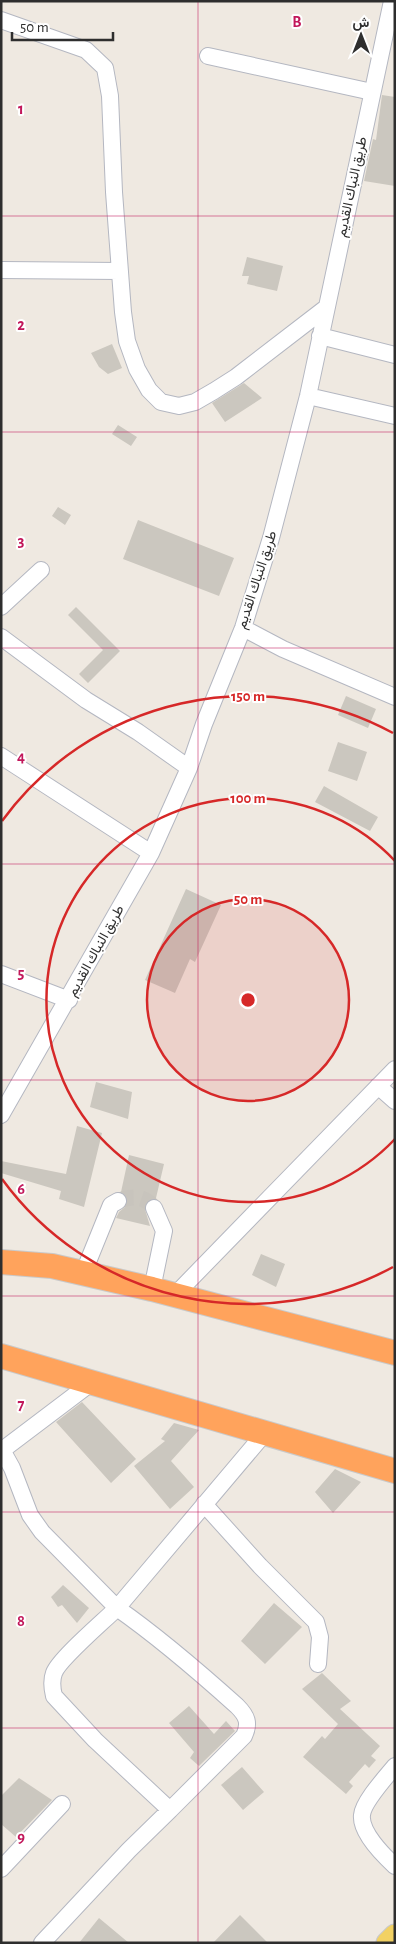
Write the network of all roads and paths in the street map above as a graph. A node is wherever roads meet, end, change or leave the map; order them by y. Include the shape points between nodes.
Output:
1 (392, 1) edge
2 (1, 20) edge
3 (208, 56) dead end
4 (372, 92) junction
5 (1, 270) edge
6 (120, 271) junction
7 (327, 307) junction
8 (320, 336) junction
9 (395, 355) edge
10 (308, 396) junction
11 (395, 416) edge
12 (41, 570) dead end
13 (1, 607) edge
14 (243, 628) junction
15 (1, 637) edge
16 (395, 697) edge
17 (1, 756) edge
18 (189, 768) junction
19 (151, 854) junction
20 (1, 974) edge
21 (69, 1000) junction
22 (395, 1069) edge
23 (378, 1086) junction
24 (395, 1100) edge
25 (1, 1115) edge
26 (118, 1202) dead end
27 (154, 1208) tunnel mouth
28 (1, 1262) edge
29 (83, 1274) junction
30 (163, 1293) junction
31 (395, 1353) edge
32 (1, 1356) edge
33 (91, 1383) junction
34 (264, 1434) junction
35 (2, 1451) edge
36 (395, 1471) edge
37 (204, 1504) junction
38 (117, 1608) junction
39 (318, 1664) dead end
40 (395, 1766) edge
41 (62, 1804) dead end
42 (170, 1810) junction
43 (395, 1866) edge
44 (1, 1869) edge
45 (395, 1935) edge
46 (42, 1943) edge
47 (387, 1943) edge

1 - 4 street, طريق النباك القديم
2 - 6 street via 86,50 105,68 110,96
3 - 4 street
4 - 7 street, طريق النباك القديم
5 - 6 street
6 - 7 street via 128,341 137,369 149,390 161,402 179,406 195,402 236,377
7 - 8 street, طريق النباك القديم
8 - 9 street
8 - 10 street, طريق النباك القديم
10 - 11 street
10 - 14 street, طريق النباك القديم via 271,538
12 - 13 street
14 - 16 street via 283,649
14 - 18 street, طريق النباك القديم
15 - 18 street via 86,700
17 - 19 street
18 - 19 street, طريق النباك القديم
19 - 21 street, طريق النباك القديم
20 - 21 street
21 - 25 street, طريق النباك القديم
22 - 23 street
23 - 24 street
23 - 30 street
26 - 29 street via 111,1205
27 - 30 street via 164,1231
28 - 29 highway via 52,1266
29 - 30 highway
30 - 31 highway
32 - 33 highway
33 - 34 highway
33 - 35 street
34 - 36 highway
34 - 37 street
35 - 38 street via 30,1515 42,1532
37 - 38 street
37 - 39 street via 316,1622 320,1637
38 - 42 street via 58,1665 54,1672 54,1696 94,1740
38 - 42 street via 190,1664 248,1720 244,1736
40 - 43 street via 365,1806 362,1816 368,1837
41 - 44 street
42 - 46 street
45 - 47 main road

